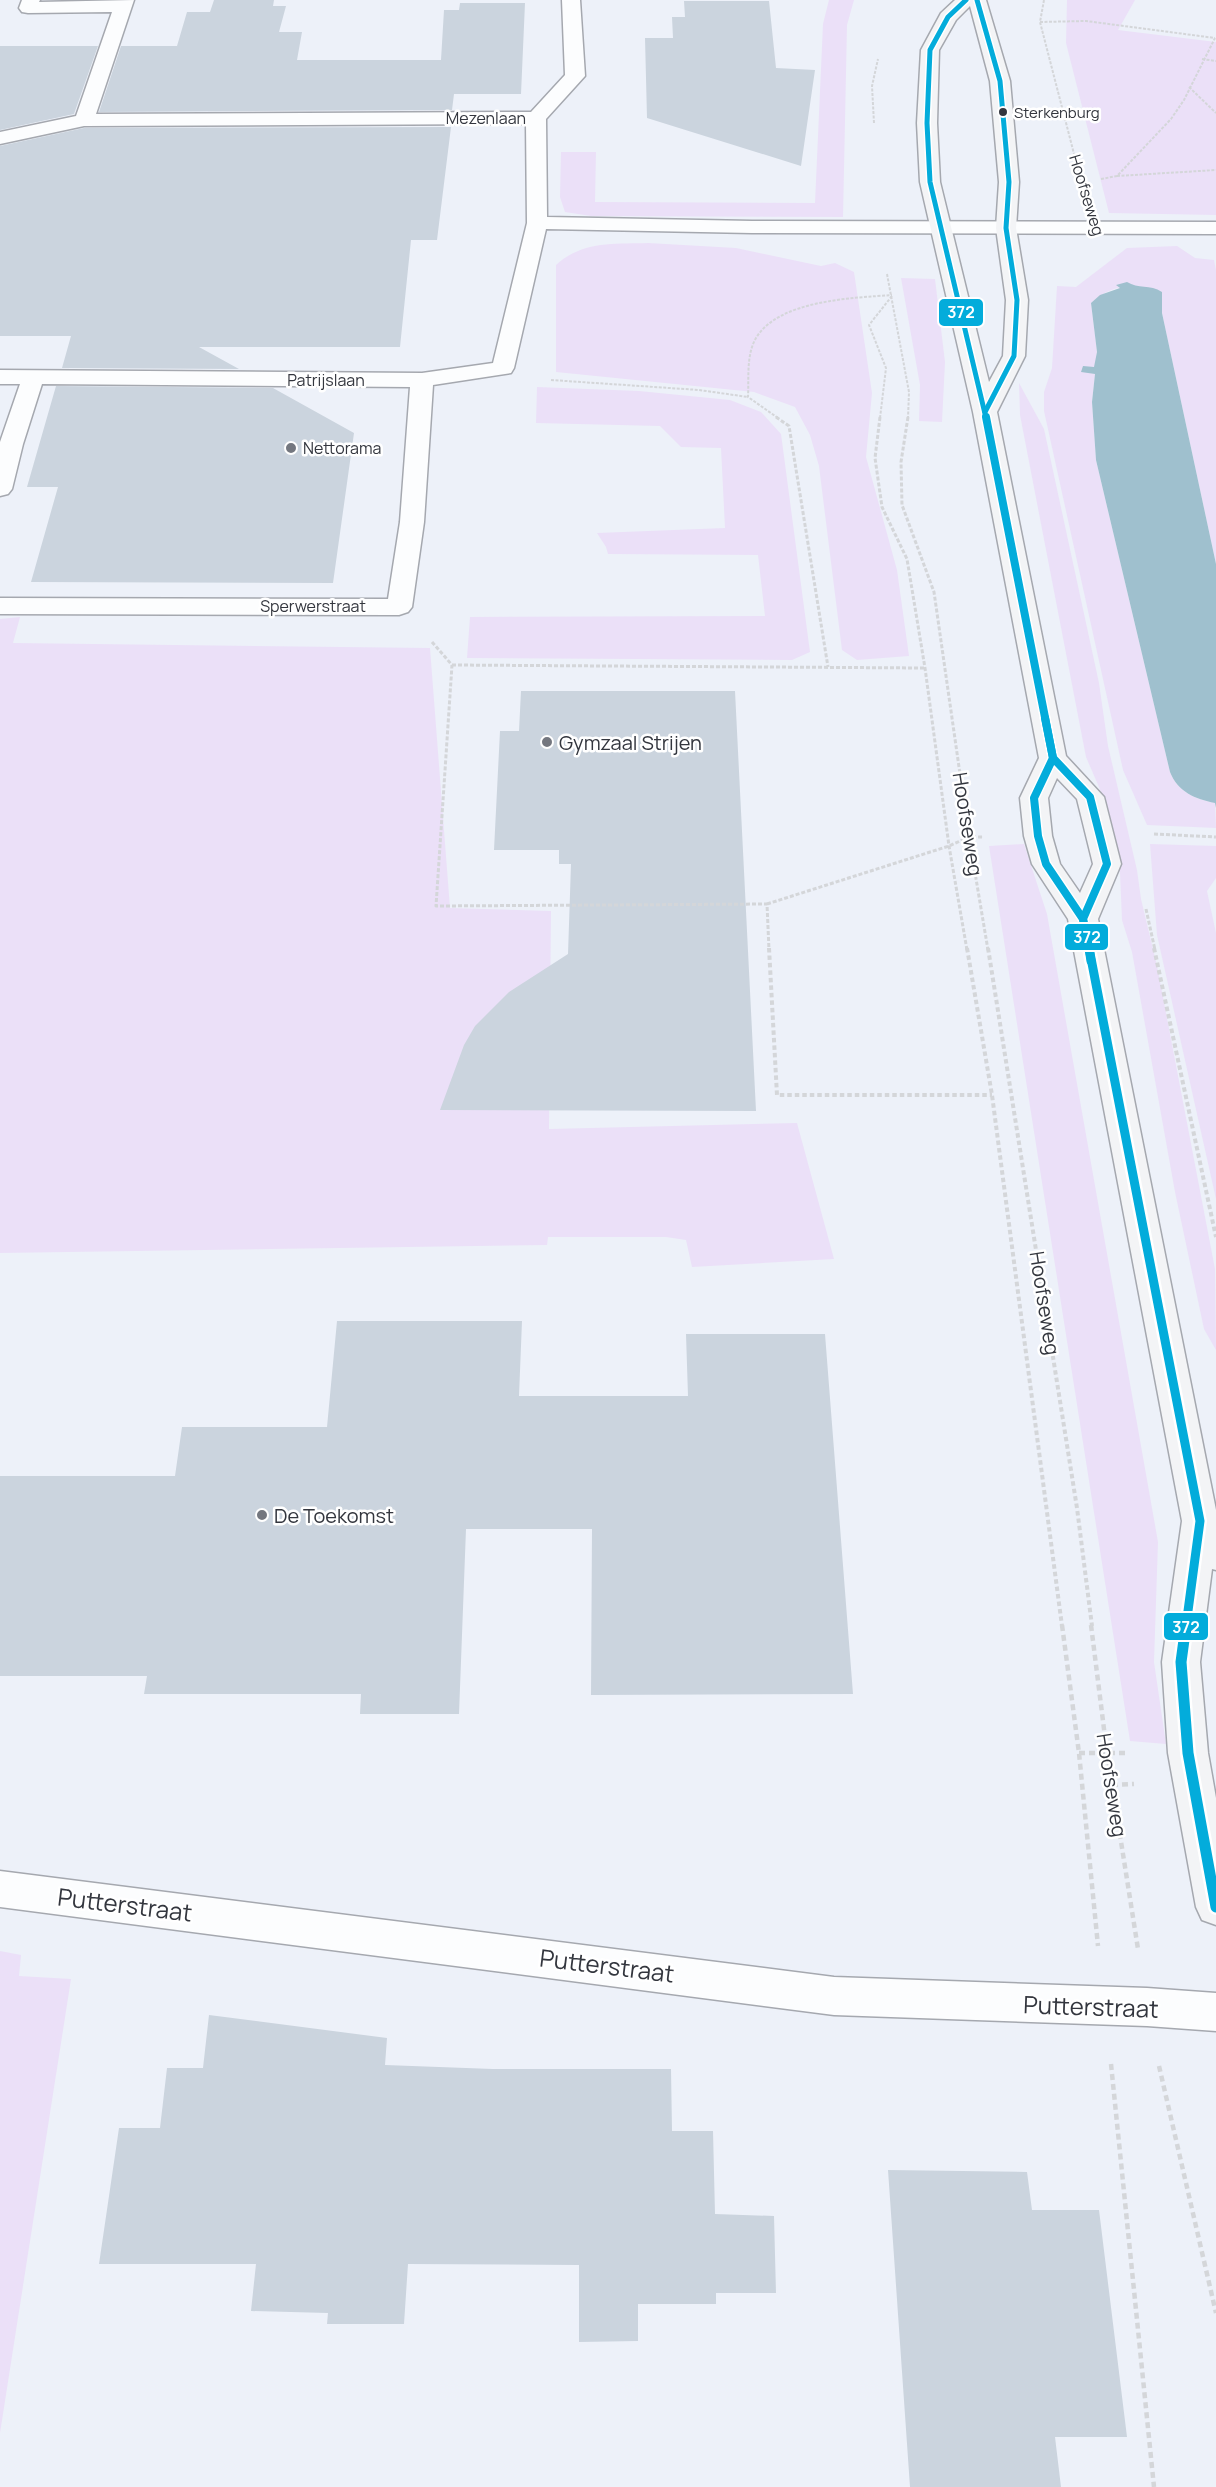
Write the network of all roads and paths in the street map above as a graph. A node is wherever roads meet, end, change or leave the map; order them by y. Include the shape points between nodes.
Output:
1 (31, 0) edge
2 (572, 0) edge
3 (966, 0) edge
4 (977, 0) edge
5 (1044, 0) edge
6 (124, 3) edge
7 (1040, 22) junction
8 (1216, 38) edge
9 (1201, 59) junction
10 (1216, 61) edge
11 (1189, 87) junction
12 (1216, 113) edge
13 (536, 118) junction
14 (84, 120) junction
15 (0, 138) edge
16 (1216, 170) edge
17 (1117, 176) junction
18 (1099, 179) dead end
19 (1090, 180) dead end
20 (537, 223) junction
21 (941, 227) junction
22 (1006, 228) junction
23 (1215, 230) edge
24 (892, 296) junction
25 (503, 368) junction
26 (0, 377) edge
27 (33, 378) junction
28 (422, 380) junction
29 (748, 397) junction
30 (985, 412) junction
31 (0, 489) edge
32 (0, 606) edge
33 (399, 607) junction
34 (452, 665) junction
35 (828, 667) junction
36 (925, 668) junction
37 (1053, 758) junction
38 (1145, 903) dead end
39 (1083, 919) junction
40 (992, 1095) junction
41 (1216, 1237) edge
42 (1200, 1521) junction
43 (1216, 1556) edge
44 (0, 1889) edge
45 (1216, 1907) edge
46 (1105, 2007) junction
47 (1147, 2007) junction
48 (1216, 2012) edge
49 (1216, 2313) edge
50 (1154, 2487) edge

1 - 6 street via 28,8
2 - 13 street via 575,76
3 - 21 street via 948,17 930,50 930,182
4 - 22 street via 1000,81 1009,182
5 - 7 path, Hoofseweg
6 - 14 street
7 - 8 path via 1086,21
7 - 19 path, Hoofseweg via 1081,182
8 - 9 path
9 - 10 path
9 - 11 path
11 - 12 path
11 - 17 path via 1172,118
13 - 14 street, Mezenlaan
13 - 20 street, Mezenlaan
14 - 15 street, Mezenlaan
16 - 17 path
17 - 18 path
20 - 21 street
20 - 25 street
21 - 22 street
21 - 30 street
22 - 23 street
22 - 30 street via 1017,300 1014,357
24 - 29 path via 825,301 773,321 756,338 749,364
24 - 36 path via 869,325 886,368 875,458 882,507 907,559
24 - 47 path, Hoofseweg via 909,392 908,430 901,462 902,505 934,592 969,837 1077,1508 1107,1753
25 - 28 street, Patrijslaan
25 - 29 path via 543,380
26 - 27 street, Patrijslaan
27 - 28 street, Patrijslaan
27 - 31 street
28 - 33 street via 412,522
29 - 35 path via 789,426
30 - 37 street
32 - 33 street, Sperwerstraat
33 - 34 path
34 - 35 path
34 - 40 path via 436,906 767,904 777,1095
35 - 36 path
36 - 40 path via 949,846
37 - 39 street via 1034,798 1038,836 1046,864
37 - 39 street via 1090,796 1107,864
38 - 41 path
39 - 42 street
40 - 46 path via 1079,1753
42 - 43 street
42 - 45 street via 1181,1662 1188,1753
44 - 46 street, Putterstraat via 834,1996
46 - 47 street, Putterstraat
46 - 50 path
47 - 48 street, Putterstraat
47 - 49 path, Hoofseweg

